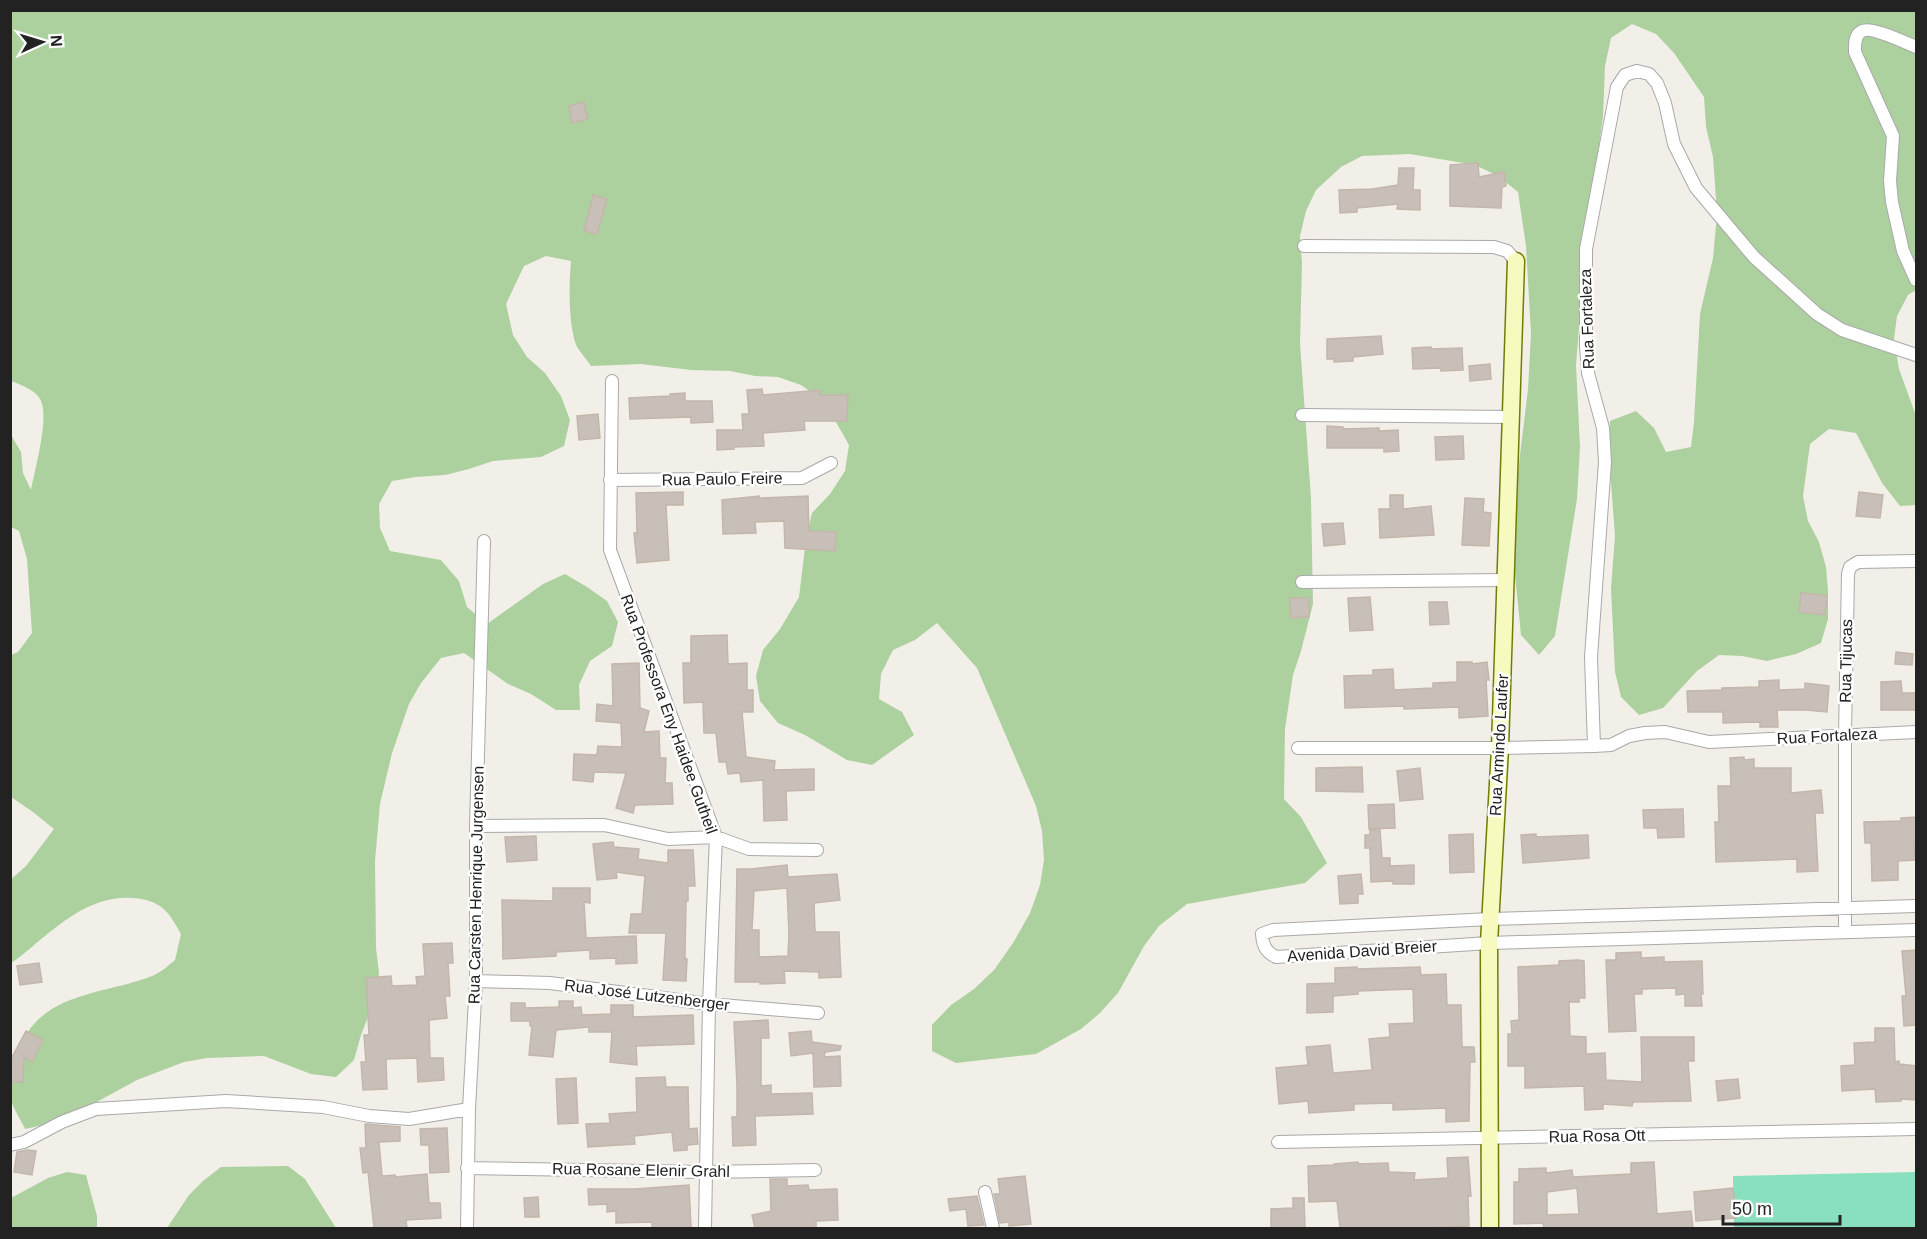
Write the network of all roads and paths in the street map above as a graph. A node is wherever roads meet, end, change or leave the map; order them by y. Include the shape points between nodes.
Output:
1 (1917, 46) edge
2 (1304, 246) dead end
3 (1516, 261) joint
4 (1916, 277) edge
5 (1917, 355) edge
6 (612, 381) dead end
7 (1302, 415) dead end
8 (1511, 417) junction
9 (831, 464) dead end
10 (610, 480) junction
11 (484, 541) dead end
12 (1917, 561) edge
13 (1506, 580) junction
14 (1302, 582) dead end
15 (1917, 732) edge
16 (1845, 734) junction
17 (1594, 746) junction
18 (1298, 748) dead end
19 (1500, 748) junction
20 (476, 826) junction
21 (716, 837) junction
22 (818, 850) dead end
23 (1917, 906) edge
24 (1846, 908) junction
25 (1490, 918) junction
26 (1917, 930) edge
27 (1845, 932) junction
28 (1489, 943) junction
29 (476, 981) junction
30 (709, 1004) junction
31 (818, 1013) dead end
32 (469, 1109) junction
33 (1917, 1129) edge
34 (1490, 1138) junction
35 (1278, 1142) dead end
36 (10, 1145) edge
37 (467, 1168) junction
38 (815, 1170) dead end
39 (705, 1172) junction
40 (984, 1192) dead end
41 (467, 1228) edge
42 (705, 1228) edge
43 (993, 1228) edge
44 (1490, 1228) edge

1 - 4 street via 1865,29 1855,40 1855,52 1893,136 1892,202 1903,251
2 - 3 street via 1494,247 1507,251
3 - 8 street, Rua Armindo Laufer
5 - 17 street, Rua Fortaleza via 1842,330 1817,314 1754,257 1696,188 1674,144 1658,83 1649,74 1637,71 1625,75 1617,87 1586,249 1588,373 1603,428 1605,462 1591,657
6 - 10 street, Rua Professora Eny Haidee Gutheil
7 - 8 street
8 - 13 street, Rua Armindo Laufer
9 - 10 street, Rua Paulo Freire via 802,478
10 - 21 street, Rua Professora Eny Haidee Gutheil via 610,550
11 - 20 street, Rua Carsten Henrique Jurgensen
12 - 16 street, Rua Tijucas via 1858,562 1851,567 1847,585
13 - 14 street
13 - 19 street, Rua Armindo Laufer
15 - 16 street, Rua Fortaleza
16 - 17 street, Rua Fortaleza via 1709,742 1665,732 1629,736 1611,745
16 - 24 street, Rua Tijucas
17 - 19 street
18 - 19 street
19 - 25 street, Rua Armindo Laufer
20 - 21 street via 604,825 668,838
20 - 29 street, Rua Carsten Henrique Jurgensen
21 - 22 street via 749,849
21 - 30 street, Rua Professora Eny Haidee Gutheil
23 - 24 street, Avenida David Breier
24 - 25 street, Avenida David Breier
24 - 27 street, Rua Tijucas
25 - 28 street, Rua Armindo Laufer
25 - 28 street, Avenida David Breier via 1274,930 1262,934 1267,952 1276,957
26 - 27 street, Avenida David Breier
27 - 28 street, Avenida David Breier
28 - 34 street, Rua Armindo Laufer
29 - 30 street, Rua José Lutzenberger via 550,983
29 - 32 street, Rua Carsten Henrique Jurgensen
30 - 31 street, Rua José Lutzenberger
30 - 39 street, Rua Professora Eny Haidee Gutheil
32 - 36 street via 409,1119 323,1107 226,1101 96,1109
32 - 37 street, Rua Carsten Henrique Jurgensen
33 - 34 street, Rua Rosa Ott
34 - 35 street, Rua Rosa Ott
34 - 44 street, Rua Armindo Laufer
37 - 39 street, Rua Rosane Elenir Grahl
37 - 41 street, Rua Carsten Henrique Jurgensen
38 - 39 street, Rua Rosane Elenir Grahl
39 - 42 street, Rua Professora Eny Haidee Gutheil
40 - 43 street

